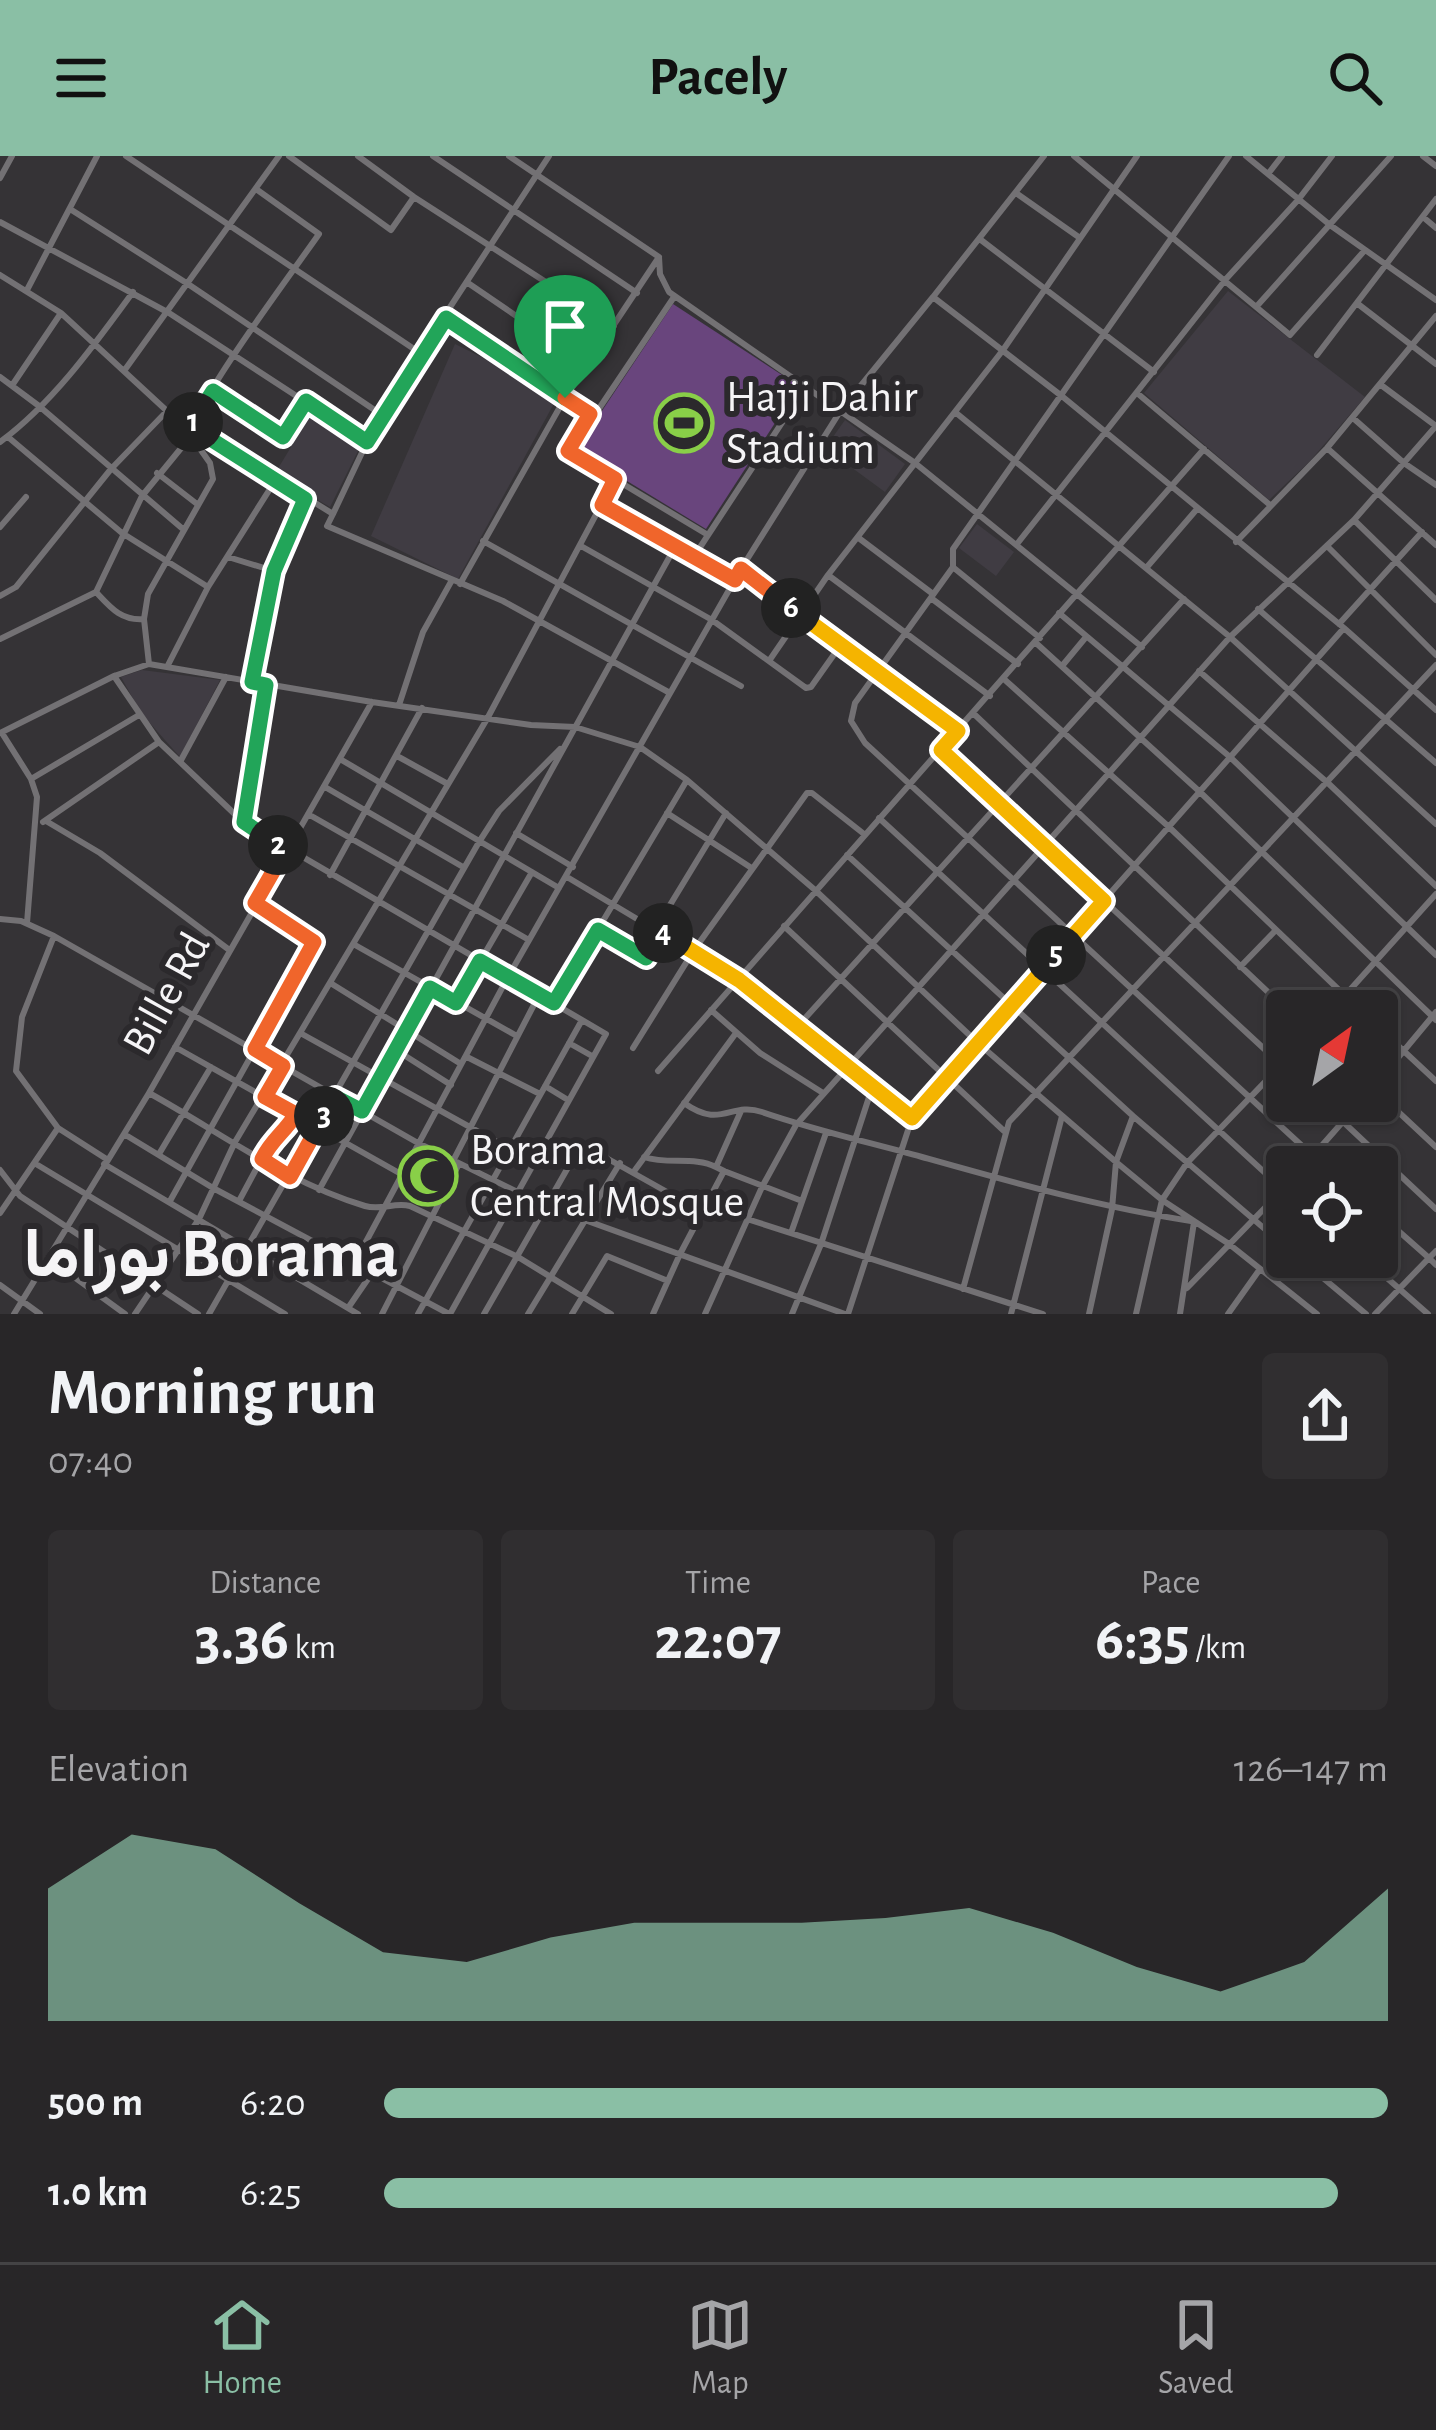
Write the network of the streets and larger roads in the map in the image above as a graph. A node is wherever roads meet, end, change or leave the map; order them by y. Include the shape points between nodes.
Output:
1 (12, 156) edge
2 (98, 156) edge
3 (126, 156) edge
4 (279, 156) edge
5 (289, 156) edge
6 (358, 156) edge
7 (433, 156) edge
8 (509, 156) edge
9 (550, 156) edge
10 (1044, 156) edge
11 (1074, 156) edge
12 (1137, 156) edge
13 (1229, 156) edge
14 (1246, 156) edge
15 (1282, 156) edge
16 (1332, 156) edge
17 (1391, 156) edge
18 (1423, 156) edge
19 (1436, 166) edge
20 (536, 175) junction
21 (1268, 175) junction
22 (0, 178) edge
23 (1114, 188) junction
24 (256, 189) junction
25 (1016, 193) junction
26 (414, 197) junction
27 (1436, 199) edge
28 (1298, 200) junction
29 (70, 209) junction
30 (514, 211) junction
31 (1423, 217) junction
32 (0, 222) edge
33 (231, 224) junction
34 (1330, 225) junction
35 (1436, 228) edge
36 (1174, 235) junction
37 (1080, 238) junction
38 (981, 240) junction
39 (493, 246) junction
40 (50, 248) junction
41 (1365, 250) junction
42 (659, 257) junction
43 (1387, 265) junction
44 (297, 267) junction
45 (0, 275) edge
46 (1226, 279) junction
47 (468, 283) junction
48 (188, 284) junction
49 (27, 290) junction
50 (1044, 290) junction
51 (133, 292) junction
52 (637, 293) junction
53 (674, 297) junction
54 (934, 297) junction
55 (1436, 300) edge
56 (1358, 304) junction
57 (1257, 306) junction
58 (61, 313) junction
59 (169, 313) junction
60 (1436, 316) edge
61 (446, 318) junction
62 (614, 326) junction
63 (253, 328) junction
64 (1106, 335) junction
65 (94, 345) junction
66 (1412, 345) junction
67 (1003, 350) junction
68 (420, 353) junction
69 (236, 355) junction
70 (1317, 355) dead end
71 (588, 364) junction
72 (1436, 364) edge
73 (124, 371) junction
74 (1154, 372) junction
75 (0, 377) edge
76 (1381, 385) junction
77 (12, 386) junction
78 (806, 386) junction
79 (213, 391) junction
80 (1137, 393) junction
81 (1063, 397) junction
82 (565, 398) junction
83 (306, 401) junction
84 (39, 406) junction
85 (841, 410) junction
86 (167, 412) junction
87 (956, 412) junction
88 (590, 414) junction
89 (382, 416) junction
90 (1353, 418) junction
91 (1436, 426) edge
92 (190, 431) junction
93 (1106, 433) junction
94 (8, 436) junction
95 (0, 442) edge
96 (367, 442) junction
97 (1328, 448) junction
98 (1204, 449) junction
99 (1017, 460) junction
100 (915, 463) junction
101 (1404, 463) junction
102 (111, 469) junction
103 (157, 473) junction
104 (615, 479) junction
105 (275, 481) junction
106 (1436, 485) edge
107 (1169, 487) junction
108 (1379, 491) junction
109 (1058, 492) junction
110 (142, 496) junction
111 (26, 497) dead end
112 (305, 499) junction
113 (85, 500) junction
114 (198, 505) junction
115 (602, 505) junction
116 (1270, 505) junction
117 (1197, 509) junction
118 (333, 514) junction
119 (978, 514) junction
120 (1354, 520) junction
121 (0, 527) edge
122 (184, 530) junction
123 (122, 532) junction
124 (1422, 532) junction
125 (708, 535) junction
126 (858, 538) junction
127 (484, 541) junction
128 (1236, 542) junction
129 (1119, 543) junction
130 (1017, 544) junction
131 (1436, 545) edge
132 (581, 546) junction
133 (1327, 546) junction
134 (675, 547) junction
135 (228, 557) junction
136 (693, 558) junction
137 (165, 561) junction
138 (1396, 561) junction
139 (953, 567) junction
140 (1147, 567) junction
141 (741, 569) junction
142 (274, 571) junction
143 (827, 575) junction
144 (735, 580) junction
145 (456, 582) junction
146 (1288, 584) junction
147 (561, 585) junction
148 (652, 585) junction
149 (208, 587) junction
150 (1370, 589) junction
151 (96, 592) junction
152 (1077, 592) junction
153 (0, 596) edge
154 (932, 596) junction
155 (1184, 599) junction
156 (1436, 600) edge
157 (1258, 609) junction
158 (1059, 614) junction
159 (800, 616) junction
160 (143, 619) junction
161 (712, 620) junction
162 (541, 621) junction
163 (630, 624) junction
164 (1341, 626) junction
165 (906, 633) junction
166 (1086, 637) junction
167 (1231, 637) junction
168 (0, 639) edge
169 (1038, 640) junction
170 (840, 646) junction
171 (1142, 646) junction
172 (1436, 655) edge
173 (690, 657) junction
174 (1316, 660) junction
175 (611, 661) junction
176 (770, 662) junction
177 (149, 664) junction
178 (1018, 664) junction
179 (1436, 665) edge
180 (1062, 666) junction
181 (167, 667) junction
182 (1124, 668) junction
183 (1199, 671) junction
184 (879, 672) junction
185 (114, 676) junction
186 (226, 677) junction
187 (1005, 680) junction
188 (252, 682) junction
189 (266, 685) junction
190 (741, 686) dead end
191 (1413, 689) junction
192 (1288, 692) junction
193 (670, 693) junction
194 (990, 696) junction
195 (1096, 698) junction
196 (372, 702) junction
197 (1170, 704) junction
198 (399, 705) junction
199 (422, 708) junction
200 (1436, 710) edge
201 (974, 714) junction
202 (139, 715) junction
203 (1386, 718) junction
204 (487, 719) junction
205 (1260, 724) junction
206 (575, 727) junction
207 (958, 731) junction
208 (0, 732) edge
209 (1064, 733) junction
210 (1141, 737) junction
211 (158, 742) junction
212 (566, 742) junction
213 (640, 747) junction
214 (941, 750) junction
215 (1357, 752) junction
216 (397, 756) junction
217 (1230, 757) junction
218 (340, 759) junction
219 (180, 762) junction
220 (1436, 763) edge
221 (1032, 768) junction
222 (1109, 773) junction
223 (31, 779) junction
224 (687, 780) junction
225 (909, 783) junction
226 (382, 784) junction
227 (447, 784) junction
228 (1329, 784) junction
229 (325, 787) junction
230 (1200, 791) junction
231 (1000, 804) junction
232 (367, 811) junction
233 (1076, 811) junction
234 (431, 812) junction
235 (667, 813) junction
236 (726, 813) junction
237 (308, 814) junction
238 (879, 818) junction
239 (1294, 819) junction
240 (42, 822) junction
241 (244, 822) junction
242 (1436, 824) edge
243 (1169, 827) junction
244 (516, 833) junction
245 (864, 834) junction
246 (970, 837) junction
247 (352, 838) junction
248 (416, 839) junction
249 (709, 841) junction
250 (479, 842) junction
251 (1045, 847) junction
252 (765, 848) junction
253 (286, 849) junction
254 (1262, 852) junction
255 (847, 855) junction
256 (503, 856) junction
257 (400, 865) junction
258 (573, 866) junction
259 (464, 867) junction
260 (1134, 867) junction
261 (750, 868) junction
262 (532, 872) junction
263 (938, 872) junction
264 (330, 874) junction
265 (567, 877) junction
266 (1016, 879) junction
267 (1228, 886) junction
268 (560, 888) junction
269 (814, 890) junction
270 (1436, 890) edge
271 (449, 894) junction
272 (1104, 901) junction
273 (255, 903) junction
274 (379, 903) junction
275 (614, 903) junction
276 (474, 909) junction
277 (904, 909) junction
278 (985, 915) junction
279 (0, 919) edge
280 (27, 923) junction
281 (1193, 923) junction
282 (502, 925) junction
283 (784, 926) junction
284 (1405, 927) junction
285 (598, 930) junction
286 (659, 930) junction
287 (428, 931) junction
288 (1274, 932) junction
289 (1075, 934) junction
290 (54, 936) junction
291 (529, 940) junction
292 (873, 944) junction
293 (355, 945) junction
294 (454, 946) junction
295 (229, 949) junction
296 (694, 950) junction
297 (952, 952) junction
298 (1436, 955) edge
299 (1164, 958) junction
300 (480, 961) junction
301 (1374, 962) junction
302 (1240, 967) junction
303 (1043, 970) junction
304 (404, 974) junction
305 (508, 977) junction
306 (842, 978) junction
307 (739, 980) junction
308 (332, 984) junction
309 (430, 988) junction
310 (920, 988) junction
311 (1131, 989) junction
312 (1338, 990) edge
313 (1350, 990) edge
314 (1266, 991) edge
315 (539, 995) junction
316 (456, 1003) junction
317 (554, 1003) junction
318 (1012, 1005) junction
319 (711, 1010) junction
320 (193, 1012) junction
321 (381, 1014) junction
322 (1435, 1016) edge
323 (485, 1019) junction
324 (582, 1020) junction
325 (890, 1022) junction
326 (1099, 1022) junction
327 (798, 1026) junction
328 (407, 1030) junction
329 (736, 1033) junction
330 (302, 1034) junction
331 (517, 1036) junction
332 (569, 1043) junction
333 (979, 1044) junction
334 (1398, 1045) edge
335 (175, 1047) junction
336 (633, 1048) dead end
337 (1266, 1048) edge
338 (255, 1049) junction
339 (396, 1051) junction
340 (1405, 1051) junction
341 (593, 1056) junction
342 (1068, 1058) junction
343 (1398, 1060) edge
344 (465, 1061) junction
345 (355, 1063) junction
346 (283, 1066) junction
347 (847, 1066) junction
348 (211, 1067) junction
349 (658, 1071) dead end
350 (498, 1072) junction
351 (381, 1078) junction
352 (947, 1078) junction
353 (236, 1081) junction
354 (1436, 1081) edge
355 (1266, 1083) edge
356 (451, 1085) junction
357 (872, 1088) junction
358 (543, 1090) junction
359 (823, 1093) junction
360 (1036, 1093) junction
361 (149, 1094) junction
362 (265, 1097) junction
363 (335, 1097) junction
364 (1250, 1099) junction
365 (568, 1100) junction
366 (684, 1103) junction
367 (1398, 1109) edge
368 (436, 1110) junction
369 (362, 1111) junction
370 (741, 1111) junction
371 (184, 1112) junction
372 (296, 1114) junction
373 (1062, 1115) junction
374 (1133, 1116) junction
375 (912, 1118) junction
376 (1342, 1122) edge
377 (1344, 1122) edge
378 (796, 1125) junction
379 (211, 1127) junction
380 (317, 1127) junction
381 (58, 1128) junction
382 (469, 1130) junction
383 (1219, 1130) junction
384 (1004, 1131) junction
385 (826, 1133) junction
386 (124, 1134) junction
387 (854, 1140) junction
388 (236, 1142) junction
389 (345, 1142) junction
390 (418, 1143) junction
391 (1302, 1146) edge
392 (1322, 1146) edge
393 (1436, 1147) edge
394 (507, 1149) junction
395 (902, 1152) junction
396 (159, 1154) junction
397 (644, 1157) junction
398 (262, 1159) junction
399 (106, 1162) junction
400 (456, 1162) junction
401 (533, 1162) junction
402 (1116, 1162) junction
403 (1187, 1162) junction
404 (620, 1163) junction
405 (36, 1164) junction
406 (720, 1169) junction
407 (0, 1170) edge
408 (187, 1171) junction
409 (634, 1171) junction
410 (1266, 1171) edge
411 (401, 1174) junction
412 (290, 1177) junction
413 (993, 1178) junction
414 (490, 1180) junction
415 (762, 1187) junction
416 (213, 1188) junction
417 (14, 1190) junction
418 (319, 1190) junction
419 (1044, 1191) junction
420 (515, 1192) junction
421 (86, 1195) junction
422 (1162, 1200) junction
423 (170, 1201) junction
424 (239, 1201) junction
425 (802, 1201) junction
426 (546, 1206) junction
427 (382, 1208) junction
428 (1266, 1208) edge
429 (1112, 1209) junction
430 (1436, 1209) edge
431 (701, 1211) junction
432 (0, 1213) edge
433 (267, 1216) junction
434 (433, 1216) junction
435 (1156, 1216) junction
436 (747, 1219) junction
437 (199, 1220) junction
438 (1253, 1220) junction
439 (583, 1221) junction
440 (1195, 1222) junction
441 (67, 1225) junction
442 (463, 1230) junction
443 (1266, 1231) edge
444 (1398, 1231) edge
445 (790, 1233) junction
446 (487, 1243) junction
447 (821, 1244) junction
448 (1229, 1244) junction
449 (179, 1250) junction
450 (249, 1250) junction
451 (1436, 1251) edge
452 (680, 1254) junction
453 (48, 1258) junction
454 (518, 1258) junction
455 (1429, 1258) junction
456 (867, 1259) junction
457 (354, 1264) junction
458 (1436, 1265) edge
459 (724, 1268) junction
460 (1260, 1269) junction
461 (372, 1273) junction
462 (549, 1275) junction
463 (1325, 1278) edge
464 (1388, 1278) edge
465 (230, 1281) junction
466 (668, 1281) junction
467 (0, 1285) edge
468 (155, 1285) junction
469 (396, 1286) junction
470 (1399, 1287) junction
471 (963, 1288) junction
472 (1187, 1288) junction
473 (584, 1295) junction
474 (799, 1298) junction
475 (22, 1301) junction
476 (425, 1302) junction
477 (348, 1308) junction
478 (1012, 1309) edge
479 (196, 1313) edge
480 (14, 1314) edge
481 (40, 1314) edge
482 (125, 1314) edge
483 (135, 1314) edge
484 (209, 1314) edge
485 (285, 1314) edge
486 (358, 1314) edge
487 (382, 1314) edge
488 (418, 1314) edge
489 (450, 1314) edge
490 (484, 1314) edge
491 (528, 1314) edge
492 (572, 1314) edge
493 (611, 1314) edge
494 (653, 1314) edge
495 (706, 1314) edge
496 (792, 1314) edge
497 (846, 1314) edge
498 (1042, 1314) edge
499 (1089, 1314) edge
500 (1136, 1314) edge
501 (1180, 1314) edge
502 (1228, 1314) edge
503 (1317, 1314) edge
504 (1371, 1314) edge
505 (1428, 1314) edge

1 - 22 street
2 - 29 street
3 - 33 street
4 - 24 street
5 - 26 street via 391,230
6 - 26 street
7 - 30 street
8 - 20 street
9 - 20 street
10 - 25 street
11 - 23 street
12 - 23 street
13 - 36 street
14 - 21 street
15 - 21 street
16 - 28 street
17 - 34 street
18 - 19 street
20 - 30 street
20 - 42 street
21 - 28 street
23 - 36 street
23 - 37 street
24 - 33 street
24 - 44 street via 319,233
25 - 37 street
25 - 38 street
26 - 39 street
27 - 31 street
28 - 34 street
28 - 46 street
29 - 40 street
29 - 48 street
30 - 39 street
30 - 52 street
31 - 35 street
31 - 43 street
32 - 40 street
33 - 44 street
33 - 48 street
34 - 41 street
34 - 57 street
36 - 46 street
36 - 64 street
37 - 50 street
38 - 50 street
38 - 54 street
39 - 47 street
39 - 62 street
40 - 49 street
40 - 51 street
41 - 43 street
41 - 57 street via 1291,334
42 - 52 street
42 - 53 street via 662,283
43 - 55 street
43 - 56 street
44 - 63 street
44 - 68 street
45 - 49 street
46 - 57 street
46 - 74 street
47 - 61 street
47 - 71 street
48 - 59 street
48 - 63 street
49 - 58 street
50 - 64 street
50 - 67 street
51 - 59 street
51 - 65 street
52 - 62 street
53 - 78 street
53 - 88 street
54 - 67 street
54 - 85 street
56 - 66 street
56 - 70 street
58 - 65 street
58 - 77 street
59 - 69 street
59 - 73 street
60 - 66 street
61 - 68 street
61 - 82 street
62 - 71 street
63 - 69 street
63 - 89 street
64 - 74 street
64 - 81 street
65 - 73 street
65 - 84 street
66 - 72 street
66 - 76 street
67 - 81 street
67 - 87 street
68 - 89 street
69 - 79 street
69 - 83 street
71 - 82 street
73 - 86 street
74 - 80 street
75 - 77 street
76 - 90 street
76 - 91 street
77 - 84 street
78 - 85 street
78 - 125 street
79 - 83 street via 283,437
79 - 92 street
80 - 93 street
80 - 98 street
81 - 93 street
81 - 99 street
82 - 88 street
82 - 127 street
83 - 96 street
84 - 94 street
84 - 102 street
85 - 100 street
85 - 141 street
86 - 92 street
86 - 102 street
87 - 99 street
87 - 100 street
88 - 104 street via 568,451
89 - 96 street
90 - 97 street
90 - 101 street
91 - 101 street
92 - 103 street
92 - 105 street
92 - 114 street via 213,471
93 - 107 street
93 - 109 street
94 - 95 street
94 - 113 street
96 - 118 street
97 - 108 street
97 - 116 street
98 - 107 street
98 - 116 street
99 - 109 street
99 - 119 street
100 - 119 street
100 - 126 street
101 - 106 street
101 - 108 street
102 - 110 street
102 - 113 street
103 - 110 street
103 - 114 street
104 - 115 street
104 - 125 street
105 - 112 street
105 - 135 street
107 - 117 street
107 - 129 street
108 - 120 street
108 - 124 street
109 - 129 street
109 - 130 street
110 - 122 street
110 - 123 street
111 - 121 street
112 - 118 street
112 - 142 street
113 - 123 street
113 - 153 street via 16,587
114 - 122 street
115 - 132 street
115 - 134 street
116 - 128 street
117 - 128 street
117 - 140 street
118 - 145 street via 327,526
119 - 130 street
119 - 139 street via 953,548
120 - 133 street
120 - 138 street
122 - 137 street
123 - 137 street
123 - 151 street
124 - 131 street
124 - 138 street
125 - 136 street
126 - 143 street
126 - 154 street
127 - 145 street
127 - 147 street
128 - 146 street
129 - 140 street
129 - 152 street
130 - 152 street
132 - 147 street
132 - 148 street
133 - 146 street
133 - 150 street
134 - 136 street
134 - 148 street
135 - 142 street
135 - 149 street
136 - 144 street
137 - 149 street
137 - 160 street
138 - 150 street
138 - 156 street
139 - 154 street
139 - 169 street
140 - 155 street
141 - 144 street
141 - 159 street
142 - 188 street
143 - 159 street
143 - 165 street
144 - 161 street
145 - 162 street
145 - 198 street via 423,632
146 - 157 street
146 - 164 street
147 - 162 street
147 - 163 street
148 - 161 street
148 - 163 street
149 - 181 street
150 - 164 street
150 - 172 street
151 - 160 street via 121,616
151 - 168 street
152 - 158 street
152 - 171 street
154 - 165 street
154 - 178 street
155 - 167 street
155 - 171 street
157 - 167 street
157 - 174 street
158 - 166 street
158 - 169 street
159 - 170 street
159 - 176 street
160 - 177 street
161 - 173 street
161 - 176 street
162 - 175 street
162 - 204 street
163 - 173 street
163 - 175 street
164 - 174 street
164 - 191 street
165 - 184 street
165 - 194 street
166 - 180 street
166 - 182 street
167 - 183 street
167 - 192 street
169 - 178 street
169 - 180 street
170 - 176 street via 810,688
170 - 184 street
171 - 182 street
173 - 190 street
173 - 193 street
174 - 192 street
174 - 203 street
175 - 193 street
175 - 206 street
177 - 181 street
177 - 185 street
178 - 187 street
179 - 191 street
180 - 195 street
181 - 186 street
182 - 195 street
182 - 197 street
183 - 197 street
183 - 205 street
184 - 207 street
184 - 225 street via 851,721
185 - 202 street
185 - 208 street
186 - 188 street
186 - 219 street
187 - 194 street
187 - 209 street
188 - 189 street
189 - 196 street
189 - 241 street
191 - 200 street
191 - 203 street
192 - 205 street
192 - 215 street
193 - 213 street
194 - 201 street
195 - 209 street
195 - 210 street
196 - 198 street
196 - 218 street, Bille Rd
197 - 210 street
197 - 217 street
198 - 199 street
199 - 204 street
199 - 216 street
201 - 207 street
201 - 221 street
202 - 211 street
202 - 223 street
203 - 215 street
203 - 220 street
204 - 206 street
204 - 227 street
205 - 217 street
205 - 228 street
206 - 212 street
206 - 213 street
207 - 214 street
208 - 223 street
209 - 221 street
209 - 222 street
210 - 222 street
210 - 230 street
211 - 219 street
211 - 240 street
212 - 244 street
212 - 250 street
213 - 224 street
213 - 258 street
214 - 225 street
214 - 231 street
215 - 228 street
215 - 242 street
216 - 226 street
216 - 227 street
217 - 230 street
217 - 239 street
218 - 226 street
218 - 229 street, Bille Rd
219 - 241 street
221 - 231 street
221 - 233 street
222 - 233 street
222 - 243 street
223 - 240 street
224 - 235 street
224 - 236 street
225 - 238 street
225 - 246 street
226 - 232 street
226 - 234 street
227 - 234 street
228 - 239 street
228 - 270 street
229 - 232 street
229 - 237 street, Bille Rd
230 - 243 street
230 - 254 street
231 - 246 street
231 - 251 street
232 - 247 street
232 - 248 street
233 - 251 street
233 - 260 street
234 - 248 street
234 - 250 street
235 - 249 street
235 - 275 street
236 - 249 street
236 - 252 street
237 - 247 street
237 - 253 street, Bille Rd
238 - 245 street
238 - 263 street
239 - 254 street
239 - 284 street
240 - 280 street
240 - 295 street via 100,853
241 - 253 street
243 - 260 street
243 - 267 street
244 - 256 street
244 - 258 street
245 - 252 street via 809,792
245 - 255 street
246 - 263 street
246 - 266 street
247 - 257 street
247 - 264 street
248 - 257 street
248 - 259 street
249 - 261 street
249 - 286 street
250 - 256 street
250 - 259 street
251 - 266 street
251 - 272 street
252 - 261 street
252 - 269 street
253 - 264 street
253 - 273 street, Bille Rd
254 - 267 street
254 - 301 street
255 - 269 street
255 - 277 street
256 - 262 street
256 - 276 street
257 - 271 street
257 - 274 street
258 - 265 street
259 - 271 street
260 - 272 street
260 - 281 street
261 - 296 street
262 - 268 street
262 - 282 street
263 - 277 street
263 - 278 street
264 - 274 street
265 - 268 street
265 - 275 street
266 - 278 street
266 - 289 street
267 - 281 street
267 - 288 street
268 - 291 street
269 - 283 street
269 - 292 street
270 - 284 street
271 - 276 street
271 - 287 street
272 - 289 street
272 - 299 street
273 - 295 street, Bille Rd
273 - 338 street via 314,942
274 - 287 street
274 - 293 street
275 - 285 street
275 - 286 street
276 - 282 street
276 - 294 street
277 - 292 street
277 - 297 street
278 - 297 street
278 - 303 street
279 - 280 street
280 - 290 street
281 - 299 street
281 - 302 street
282 - 291 street
282 - 300 street
283 - 306 street
283 - 307 street
284 - 298 street
284 - 301 street
285 - 286 street via 646,958
285 - 317 street
286 - 296 street
287 - 294 street
287 - 304 street
288 - 302 street
288 - 312 street
289 - 303 street
289 - 311 street
290 - 320 street
290 - 381 street via 22,1017 15,1063
291 - 305 street
292 - 306 street
292 - 310 street
293 - 304 street
293 - 308 street
294 - 300 street
294 - 309 street
295 - 320 street, Bille Rd
296 - 307 street
296 - 336 street
297 - 310 street
297 - 318 street
299 - 311 street
299 - 337 street
300 - 305 street
300 - 316 street
301 - 313 street
301 - 322 street
302 - 314 street
303 - 318 street
303 - 326 street
304 - 309 street
304 - 321 street
305 - 315 street
305 - 323 street
306 - 325 street
306 - 327 street
307 - 319 street
307 - 327 street
308 - 321 street
308 - 330 street
309 - 316 street
309 - 328 street
310 - 325 street
310 - 333 street
311 - 326 street
311 - 364 street
315 - 317 street
315 - 331 street
316 - 323 street
317 - 324 street
318 - 333 street
318 - 342 street
319 - 329 street
319 - 349 street
320 - 335 street, Bille Rd
320 - 338 street
321 - 328 street
321 - 345 street
322 - 340 street
323 - 331 street
323 - 344 street
324 - 332 street
324 - 341 street via 606,1034
325 - 347 street
325 - 352 street
326 - 342 street
326 - 383 street
327 - 347 street
328 - 339 street
328 - 344 street
329 - 359 street
329 - 366 street
330 - 345 street
330 - 346 street
331 - 350 street
332 - 341 street
332 - 358 street
333 - 352 street
333 - 360 street
334 - 340 street
335 - 348 street
335 - 361 street, Bille Rd
338 - 346 street
338 - 353 street
339 - 351 street
339 - 356 street
340 - 343 street
340 - 354 street
341 - 365 street
342 - 360 street
342 - 374 street
344 - 350 street
344 - 356 street
345 - 351 street
345 - 363 street
346 - 362 street
346 - 363 street
347 - 357 street
347 - 359 street
348 - 353 street
348 - 371 street
350 - 358 street
350 - 382 street
351 - 368 street
351 - 369 street
352 - 375 street
352 - 384 street
353 - 362 street
353 - 379 street
355 - 364 street
356 - 368 street
357 - 375 street
357 - 387 street
358 - 365 street
358 - 394 street
359 - 378 street
360 - 373 street
360 - 384 street
361 - 371 street
361 - 386 street, Bille Rd
362 - 372 street
362 - 388 street
363 - 369 street
363 - 380 street
364 - 383 street
364 - 391 street
365 - 401 street
366 - 370 street via 704,1116
366 - 397 street
367 - 393 street
368 - 382 street
368 - 390 street
369 - 389 street
369 - 390 street
370 - 378 street
370 - 406 street
371 - 379 street
371 - 396 street
372 - 380 street
372 - 398 street
373 - 402 street
373 - 419 street
374 - 402 street
374 - 403 street
375 - 395 street
376 - 392 street
377 - 430 street
378 - 385 street
378 - 415 street
379 - 388 street
379 - 408 street
380 - 389 street
380 - 412 street
381 - 399 street
381 - 405 street
382 - 394 street
382 - 400 street
383 - 403 street
383 - 410 street
384 - 413 street
385 - 387 street
385 - 425 street
386 - 396 street
386 - 399 street, Bille Rd
387 - 395 street
387 - 447 street
388 - 398 street
388 - 416 street
389 - 411 street
389 - 418 street
390 - 400 street
390 - 411 street
394 - 401 street
394 - 414 street
395 - 413 street
395 - 456 street
396 - 408 street
397 - 406 street
397 - 409 street
398 - 412 street
398 - 424 street
399 - 421 street, Bille Rd
399 - 423 street
400 - 414 street
400 - 434 street
401 - 420 street
402 - 422 street
402 - 429 street
403 - 422 street
403 - 438 street
404 - 409 street
404 - 426 street via 581,1148
404 - 439 street
405 - 417 street
405 - 421 street
406 - 415 street
406 - 431 street
407 - 417 street
408 - 416 street
408 - 423 street
409 - 431 street
411 - 427 street
412 - 418 street
412 - 433 street
413 - 419 street
413 - 471 street
414 - 420 street
414 - 442 street
415 - 425 street
415 - 436 street
416 - 424 street
416 - 437 street
417 - 432 street
417 - 441 street
418 - 427 street
419 - 429 street
419 - 478 street
420 - 426 street
420 - 446 street
421 - 441 street, Bille Rd
421 - 449 street
422 - 435 street
422 - 440 street
423 - 437 street
424 - 433 street
425 - 445 street
426 - 439 street
426 - 454 street
427 - 434 street via 398,1203
427 - 457 street
428 - 438 street
429 - 435 street
429 - 499 street
431 - 452 street
433 - 450 street
433 - 457 street
434 - 442 street
434 - 469 street
435 - 440 street
435 - 500 street
436 - 445 street
436 - 459 street
437 - 449 street
437 - 450 street
438 - 443 street
438 - 448 street
439 - 452 street
439 - 462 street
440 - 448 street
440 - 472 street
441 - 453 street, Bille Rd
441 - 468 street
442 - 446 street
442 - 476 street
444 - 455 street
445 - 447 street
446 - 454 street
446 - 489 street
447 - 456 street
447 - 474 street
448 - 460 street
448 - 472 street
449 - 465 street
449 - 468 street
450 - 465 street
450 - 477 street
451 - 455 street
452 - 459 street
452 - 466 street
453 - 475 street, Bille Rd
453 - 482 street
454 - 462 street
454 - 490 street
455 - 458 street
455 - 470 street
456 - 471 street
456 - 497 street
457 - 461 street
459 - 474 street
459 - 495 street
460 - 502 street
460 - 503 street
461 - 469 street
461 - 477 street
462 - 473 street
462 - 491 street
463 - 504 street
464 - 470 street
465 - 484 street
465 - 485 street
466 - 473 street via 607,1256
466 - 494 street
467 - 475 street
468 - 479 street
468 - 483 street
469 - 476 street
469 - 487 street
470 - 504 street
470 - 505 street
471 - 478 street
472 - 501 street
473 - 492 street
473 - 493 street
474 - 496 street
474 - 497 street
475 - 480 street, Bille Rd
475 - 481 street
476 - 488 street
476 - 489 street
477 - 486 street
478 - 498 street

